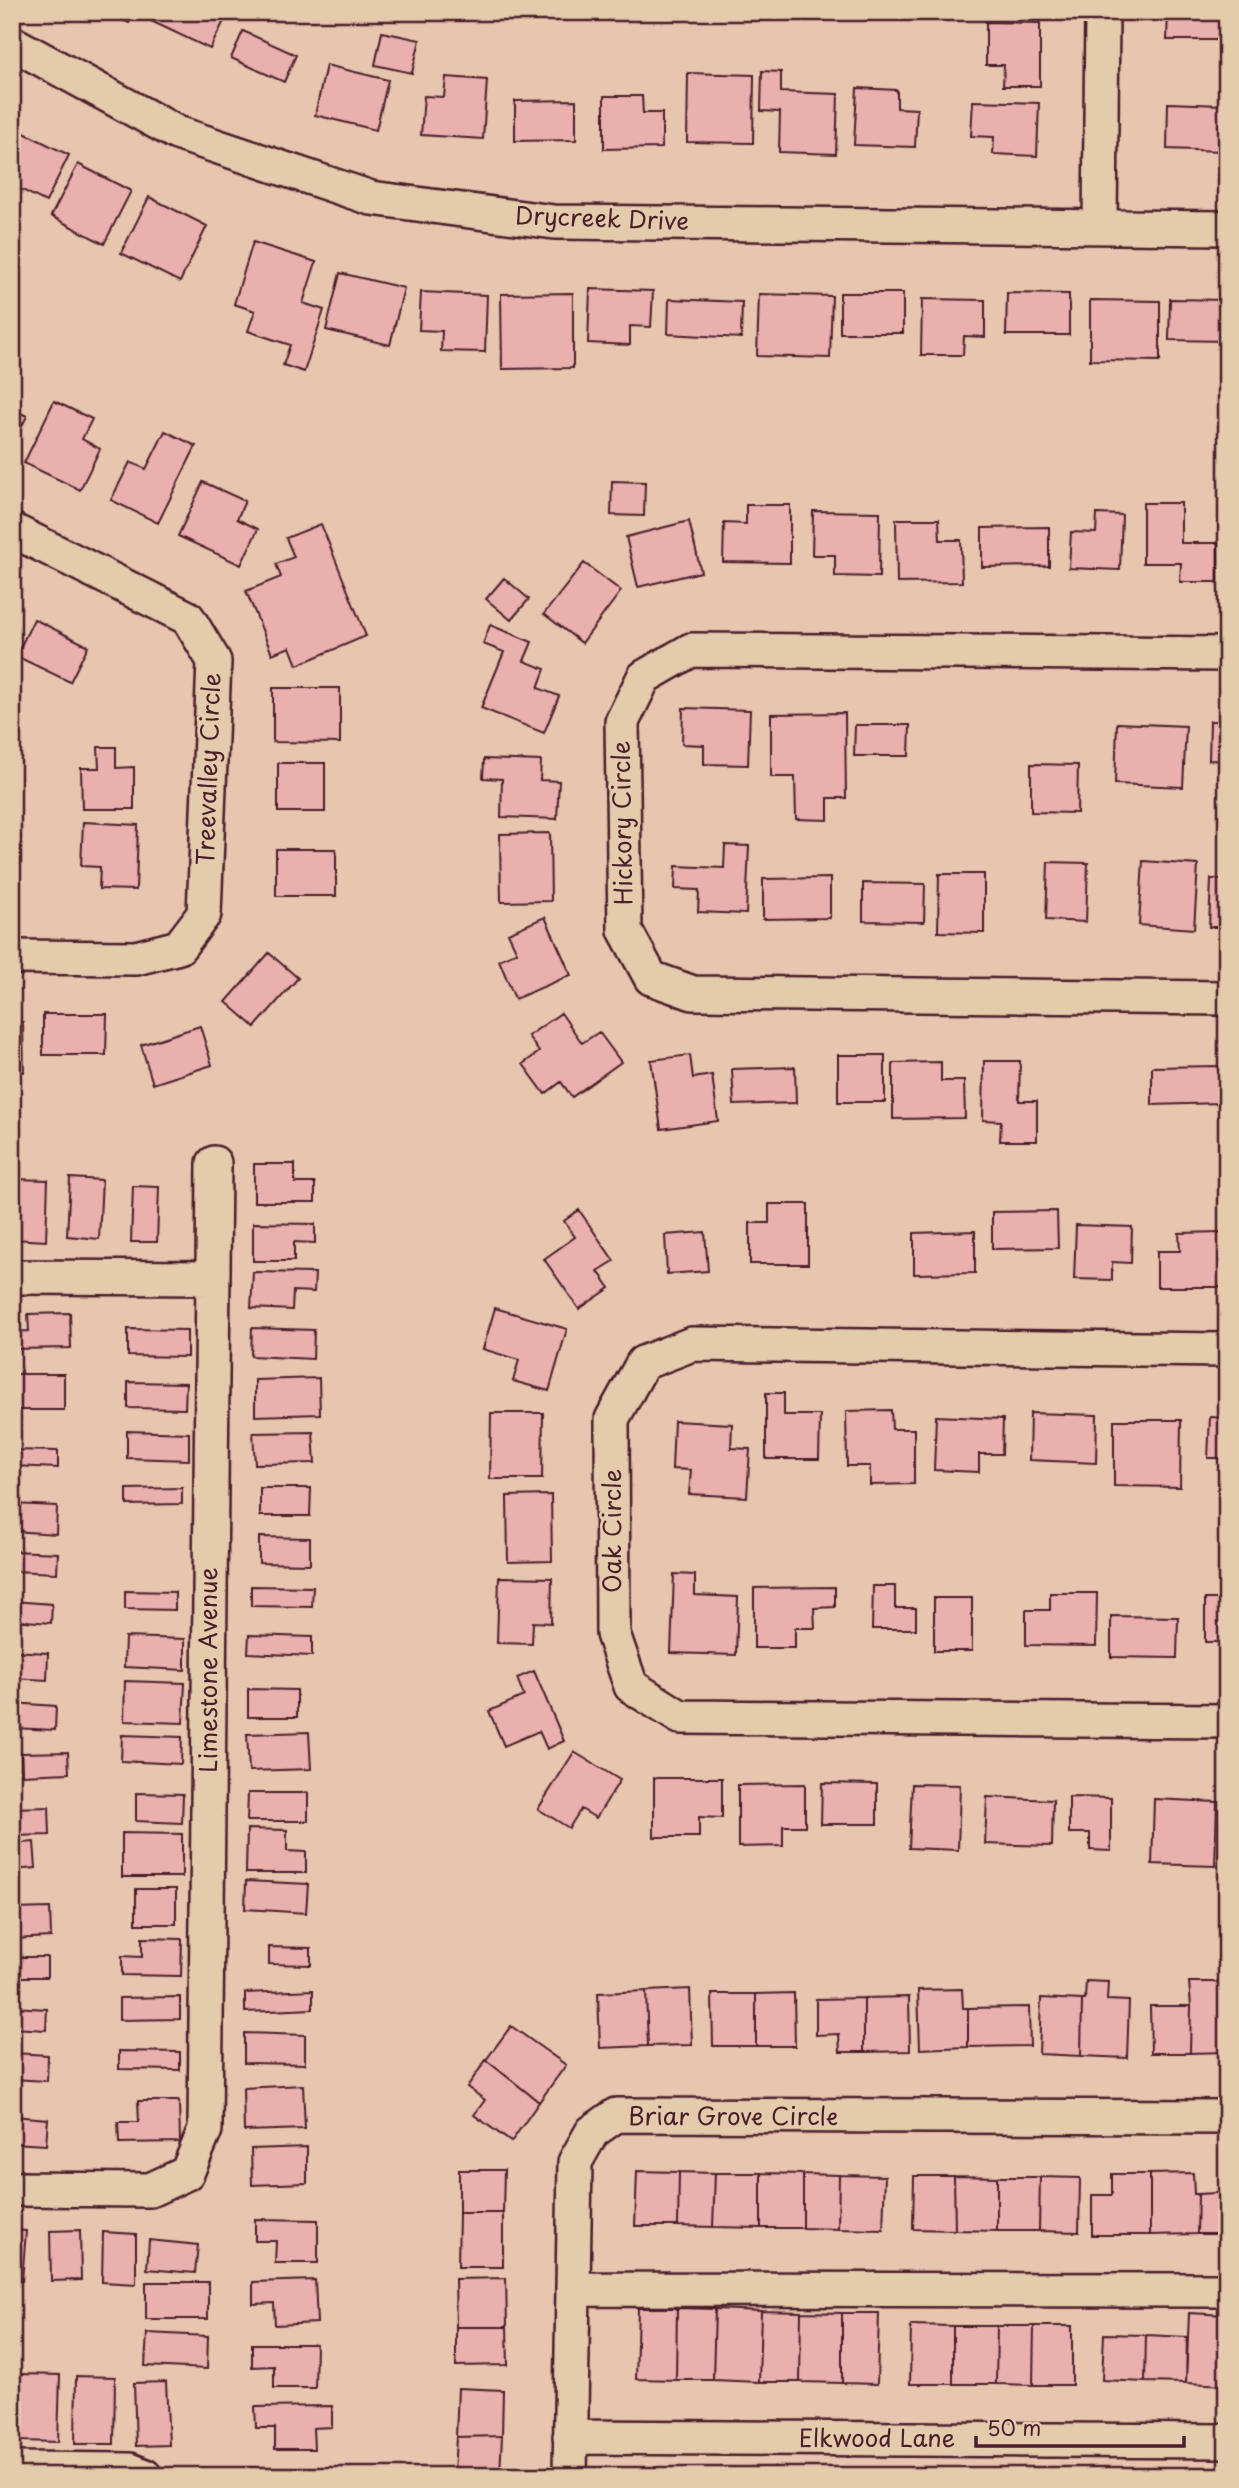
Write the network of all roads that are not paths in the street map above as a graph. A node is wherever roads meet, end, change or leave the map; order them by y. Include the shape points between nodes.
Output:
1 (1102, 12) edge
2 (12, 43) edge
3 (1100, 226) junction
4 (1227, 228) edge
5 (12, 530) edge
6 (1227, 654) edge
7 (12, 957) edge
8 (1227, 998) edge
9 (214, 1163) dead end
10 (12, 1277) edge
11 (213, 1278) junction
12 (1227, 1350) edge
13 (1227, 1721) edge
14 (1227, 2118) edge
15 (12, 2189) edge
16 (573, 2289) junction
17 (1227, 2290) edge
18 (570, 2437) junction
19 (1227, 2441) edge
20 (12, 2469) edge
21 (145, 2476) edge
22 (570, 2476) edge

1 - 3 street
2 - 3 street, Drycreek Drive via 177,132 371,198 554,222
3 - 4 street, Drycreek Drive
5 - 7 street, Treevalley Circle via 188,618 214,661 204,914 179,947 136,958
6 - 8 street, Hickory Circle via 691,650 644,677 622,722 625,930 651,978 693,993
9 - 11 street, Limestone Avenue
10 - 11 street
11 - 15 street, Limestone Avenue via 205,2130 187,2173 150,2190
12 - 13 street, Oak Circle via 692,1344 643,1363 612,1419 613,1634 631,1686 680,1717
14 - 16 street, Briar Grove Circle via 617,2115 592,2132 575,2162
16 - 17 street
16 - 18 street, Briar Grove Circle
18 - 19 street, Elkwood Lane
18 - 22 street, Briar Grove Circle
20 - 21 street via 130,2470

